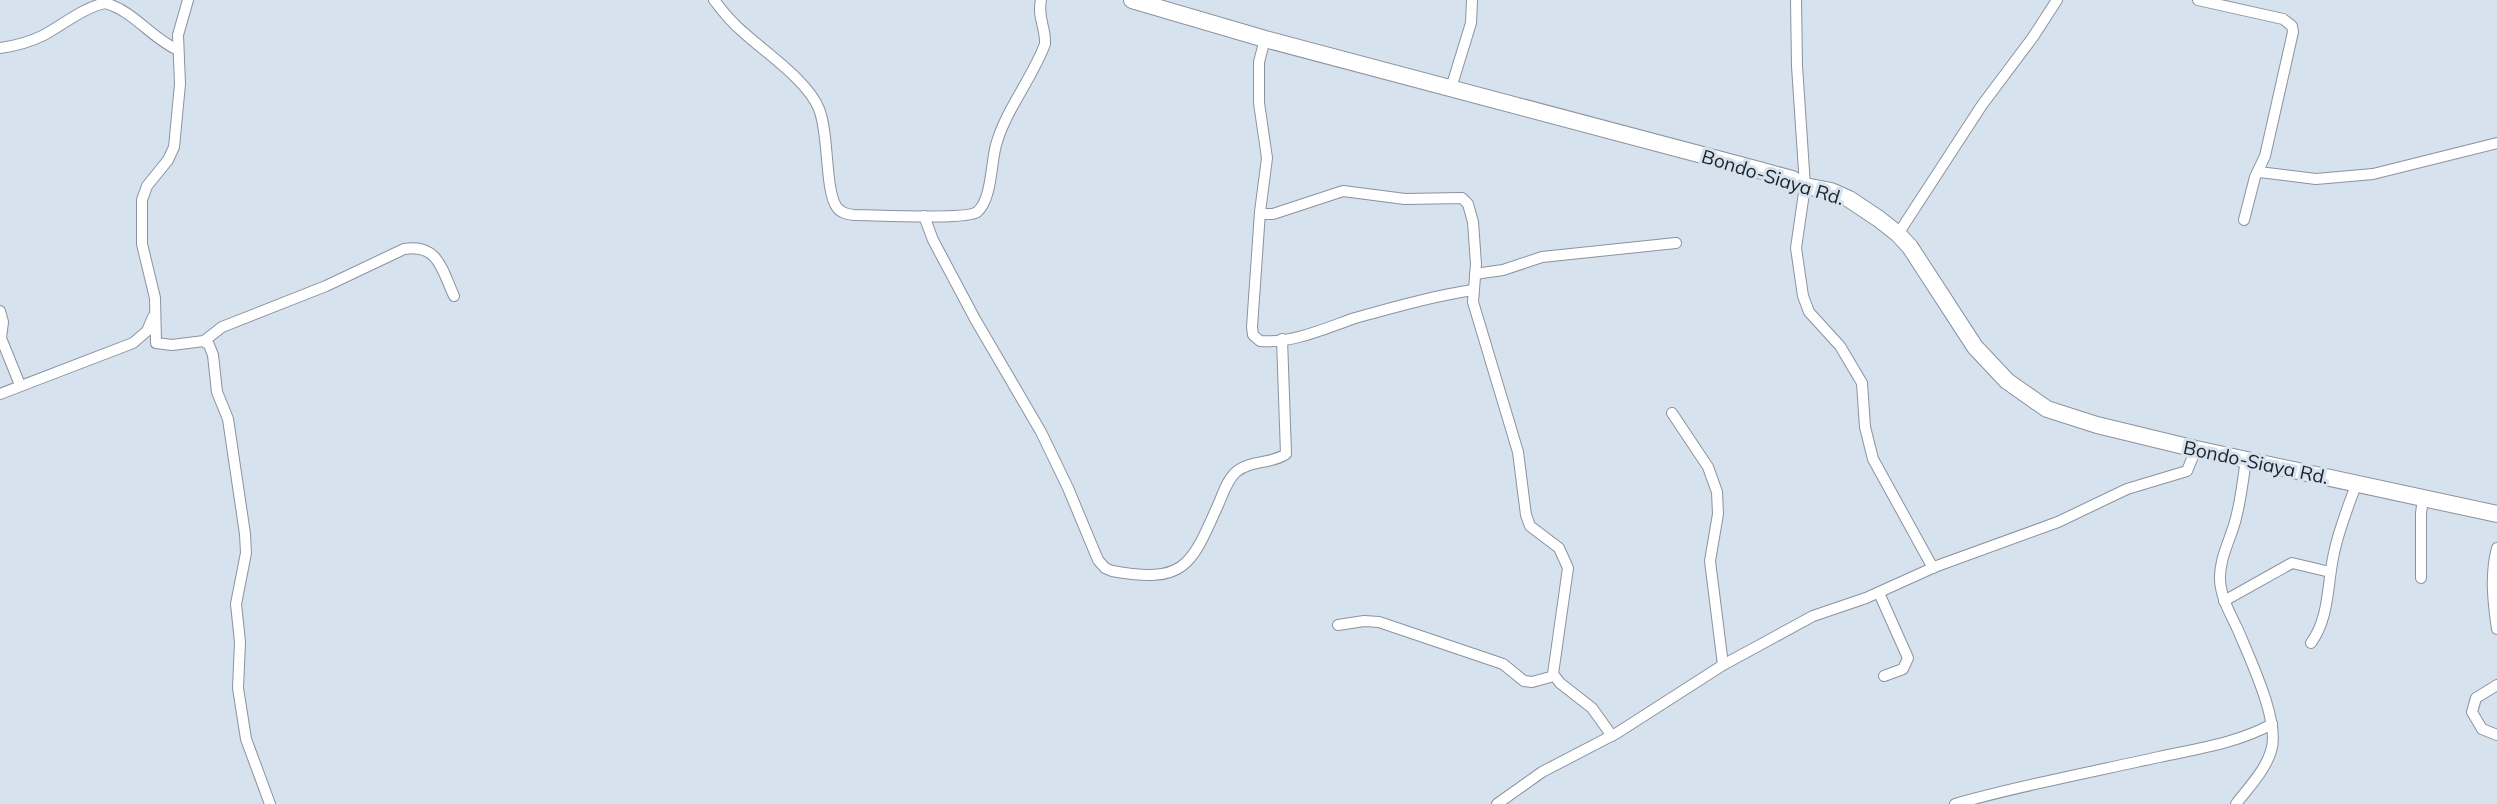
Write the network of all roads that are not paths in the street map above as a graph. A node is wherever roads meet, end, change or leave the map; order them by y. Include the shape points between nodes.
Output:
1 (188, 0) edge
2 (714, 0) edge
3 (1041, 0) edge
4 (1132, 0) edge
5 (1472, 0) edge
6 (1796, 0) edge
7 (2057, 0) edge
8 (2198, 0) edge
9 (1149, 2) edge
10 (1265, 39) junction
11 (0, 48) edge
12 (177, 50) junction
13 (1451, 88) junction
14 (2497, 143) edge
15 (2259, 172) junction
16 (1805, 186) junction
17 (1260, 212) junction
18 (924, 216) junction
19 (2244, 219) dead end
20 (1898, 233) junction
21 (1676, 243) dead end
22 (1475, 274) junction
23 (1473, 290) junction
24 (454, 296) dead end
25 (0, 311) edge
26 (155, 314) junction
27 (1282, 339) junction
28 (204, 341) junction
29 (20, 385) junction
30 (0, 394) edge
31 (1672, 413) dead end
32 (2196, 449) junction
33 (2246, 460) junction
34 (2356, 485) junction
35 (2423, 499) junction
36 (2497, 514) edge
37 (2497, 548) edge
38 (1933, 568) junction
39 (2330, 572) junction
40 (2421, 578) dead end
41 (1879, 593) junction
42 (2224, 601) junction
43 (1338, 625) dead end
44 (2497, 629) edge
45 (2311, 643) dead end
46 (1723, 664) junction
47 (1554, 676) junction
48 (1884, 676) dead end
49 (2497, 685) edge
50 (2272, 724) junction
51 (1612, 736) junction
52 (2497, 736) edge
53 (270, 804) edge
54 (1497, 804) edge
55 (1955, 804) edge
56 (2236, 804) edge

1 - 12 street
2 - 18 street via 813,98 822,120 831,190 838,209 846,214
3 - 18 street via 1039,17 1045,44 998,138 981,205 972,214
4 - 9 highway, Bondo-Siaya Rd.
5 - 13 street via 1471,23
6 - 16 street
7 - 20 street
8 - 15 street via 2283,19 2292,26
9 - 10 highway, Bondo-Siaya Rd.
10 - 13 highway, Bondo-Siaya Rd.
10 - 17 street via 1259,62 1259,103 1267,158
11 - 12 street via 44,34 105,3
12 - 26 street via 180,84 174,147 148,186 142,208 142,244
13 - 16 highway, Bondo-Siaya Rd.
14 - 15 street via 2373,174 2316,179
15 - 19 street
16 - 20 highway, Bondo-Siaya Rd. via 1849,199
16 - 38 street via 1796,248 1805,304 1840,346 1862,383 1873,459
17 - 22 street via 1273,214 1343,191 1405,199 1462,198 1473,222
17 - 27 street via 1253,335 1260,341
18 - 27 street via 975,319 1041,432 1098,560 1112,571 1160,576 1181,568 1201,545 1224,490 1238,471 1286,454
20 - 32 highway, Bondo-Siaya Rd. via 1975,347 2016,389 2062,415
21 - 22 street via 1542,257 1503,271
22 - 23 street
23 - 27 street via 1410,302
23 - 47 street via 1475,312 1518,452 1527,522 1559,548 1569,568
24 - 28 street via 431,253 424,248 404,249 222,327
25 - 29 street via 2,338
26 - 28 street via 156,343
26 - 29 street via 147,331 133,343
28 - 53 street via 213,355 217,392 228,419 245,534 236,604 241,714
29 - 30 street
31 - 46 street via 1707,467 1717,492 1710,561
32 - 33 highway, Bondo-Siaya Rd.
32 - 38 street via 2187,471 2142,483 2058,522
33 - 34 highway, Bondo-Siaya Rd.
33 - 42 street via 2236,518 2220,570
34 - 35 highway, Bondo-Siaya Rd.
34 - 39 street
35 - 36 highway, Bondo-Siaya Rd.
35 - 40 street
37 - 44 street via 2493,598
38 - 41 street
39 - 42 street via 2292,563
39 - 45 street via 2322,623
41 - 46 street via 1813,616
41 - 48 street via 1908,658 1903,669
42 - 50 street via 2254,666
43 - 47 street via 1379,622 1503,664 1524,681
46 - 51 street
47 - 51 street via 1592,708
49 - 52 street via 2476,698 2472,712 2482,729
50 - 55 street via 2221,743
50 - 56 street via 2271,752
51 - 54 street via 1542,772

